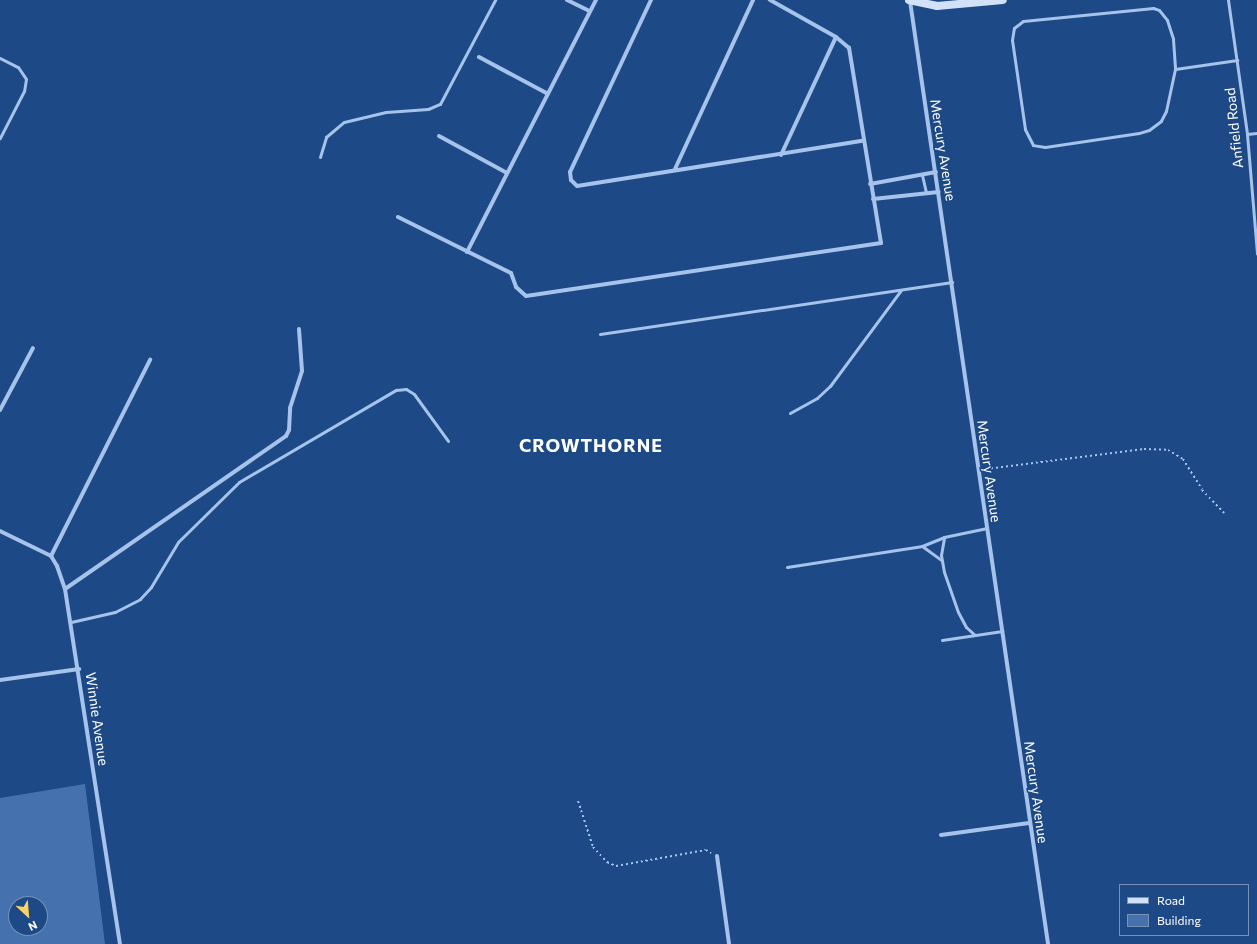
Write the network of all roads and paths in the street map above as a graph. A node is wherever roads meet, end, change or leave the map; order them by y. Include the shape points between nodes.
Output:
1 (494, 0) edge
2 (568, 0) edge
3 (596, 0) edge
4 (651, 0) edge
5 (753, 0) edge
6 (770, 0) edge
7 (909, 0) edge
8 (1003, 0) edge
9 (1228, 0) edge
10 (590, 11) junction
11 (836, 37) junction
12 (479, 57) dead end
13 (0, 58) edge
14 (1237, 60) junction
15 (1175, 69) junction
16 (548, 94) junction
17 (1257, 133) edge
18 (1247, 134) junction
19 (439, 136) dead end
20 (0, 138) edge
21 (862, 141) junction
22 (781, 155) junction
23 (320, 157) dead end
24 (675, 169) junction
25 (936, 172) junction
26 (507, 173) junction
27 (922, 175) junction
28 (870, 184) junction
29 (939, 192) junction
30 (926, 193) junction
31 (873, 199) junction
32 (398, 217) dead end
33 (466, 252) junction
34 (1257, 254) edge
35 (952, 282) junction
36 (901, 290) junction
37 (299, 329) dead end
38 (600, 334) dead end
39 (33, 348) dead end
40 (150, 360) dead end
41 (0, 410) edge
42 (790, 413) dead end
43 (448, 441) dead end
44 (978, 470) junction
45 (1224, 513) dead end
46 (987, 528) junction
47 (0, 531) edge
48 (944, 537) junction
49 (922, 546) junction
50 (51, 556) junction
51 (942, 561) junction
52 (787, 567) dead end
53 (66, 589) junction
54 (71, 622) junction
55 (1002, 631) junction
56 (975, 635) junction
57 (942, 640) dead end
58 (79, 669) junction
59 (0, 680) edge
60 (578, 801) dead end
61 (1029, 823) junction
62 (941, 835) dead end
63 (717, 856) joint
64 (120, 944) edge
65 (729, 944) edge
66 (1048, 944) edge

1 - 23 lane via 440,104 428,109 386,112 344,122 326,137
2 - 10 street
3 - 10 street
4 - 24 street via 570,172 571,180 577,186
5 - 24 street
6 - 11 street
7 - 8 main road via 942,6
7 - 25 street, Mercury Avenue
9 - 14 lane, Anfield Road
10 - 16 street
11 - 21 street via 849,48 851,55
11 - 22 street
12 - 16 street
13 - 20 lane via 18,67 26,79 24,91
14 - 15 lane
14 - 18 lane, Anfield Road
15 - 15 lane via 1173,39 1167,20 1159,10 1153,8 1023,22 1012,33 1025,129 1030,142 1039,146 1149,130 1165,115
16 - 26 street
17 - 18 lane
18 - 34 lane, Anfield Road
19 - 26 street
21 - 22 street
21 - 28 street
22 - 24 street
25 - 27 street
25 - 29 street, Mercury Avenue
26 - 33 street
27 - 28 street
27 - 30 lane
28 - 31 street
29 - 30 street
29 - 35 street, Mercury Avenue
30 - 31 street
31 - 33 street via 881,243 526,296 516,287 511,273
32 - 33 street
35 - 36 lane
35 - 44 street, Mercury Avenue
36 - 38 lane
36 - 42 lane via 830,386 817,398
37 - 53 street via 302,371 290,408 289,430 286,436
39 - 41 street
40 - 50 street
43 - 54 lane via 414,394 406,389 396,390 239,482 178,542 152,587 140,599 115,612
44 - 45 path via 1144,449 1168,450 1183,459 1202,490
44 - 46 street, Mercury Avenue
46 - 48 lane
46 - 55 street, Mercury Avenue
47 - 50 street
48 - 49 lane
48 - 51 lane
49 - 51 lane
49 - 52 lane
50 - 53 street, Winnie Avenue
51 - 56 lane via 958,612 966,627
53 - 54 street, Winnie Avenue
54 - 58 street, Winnie Avenue
55 - 56 lane
55 - 61 street, Mercury Avenue
56 - 57 lane
58 - 59 street
58 - 64 street, Winnie Avenue
60 - 63 path via 593,847 607,862 616,866 706,850
61 - 62 street
61 - 66 street, Mercury Avenue
63 - 65 street

